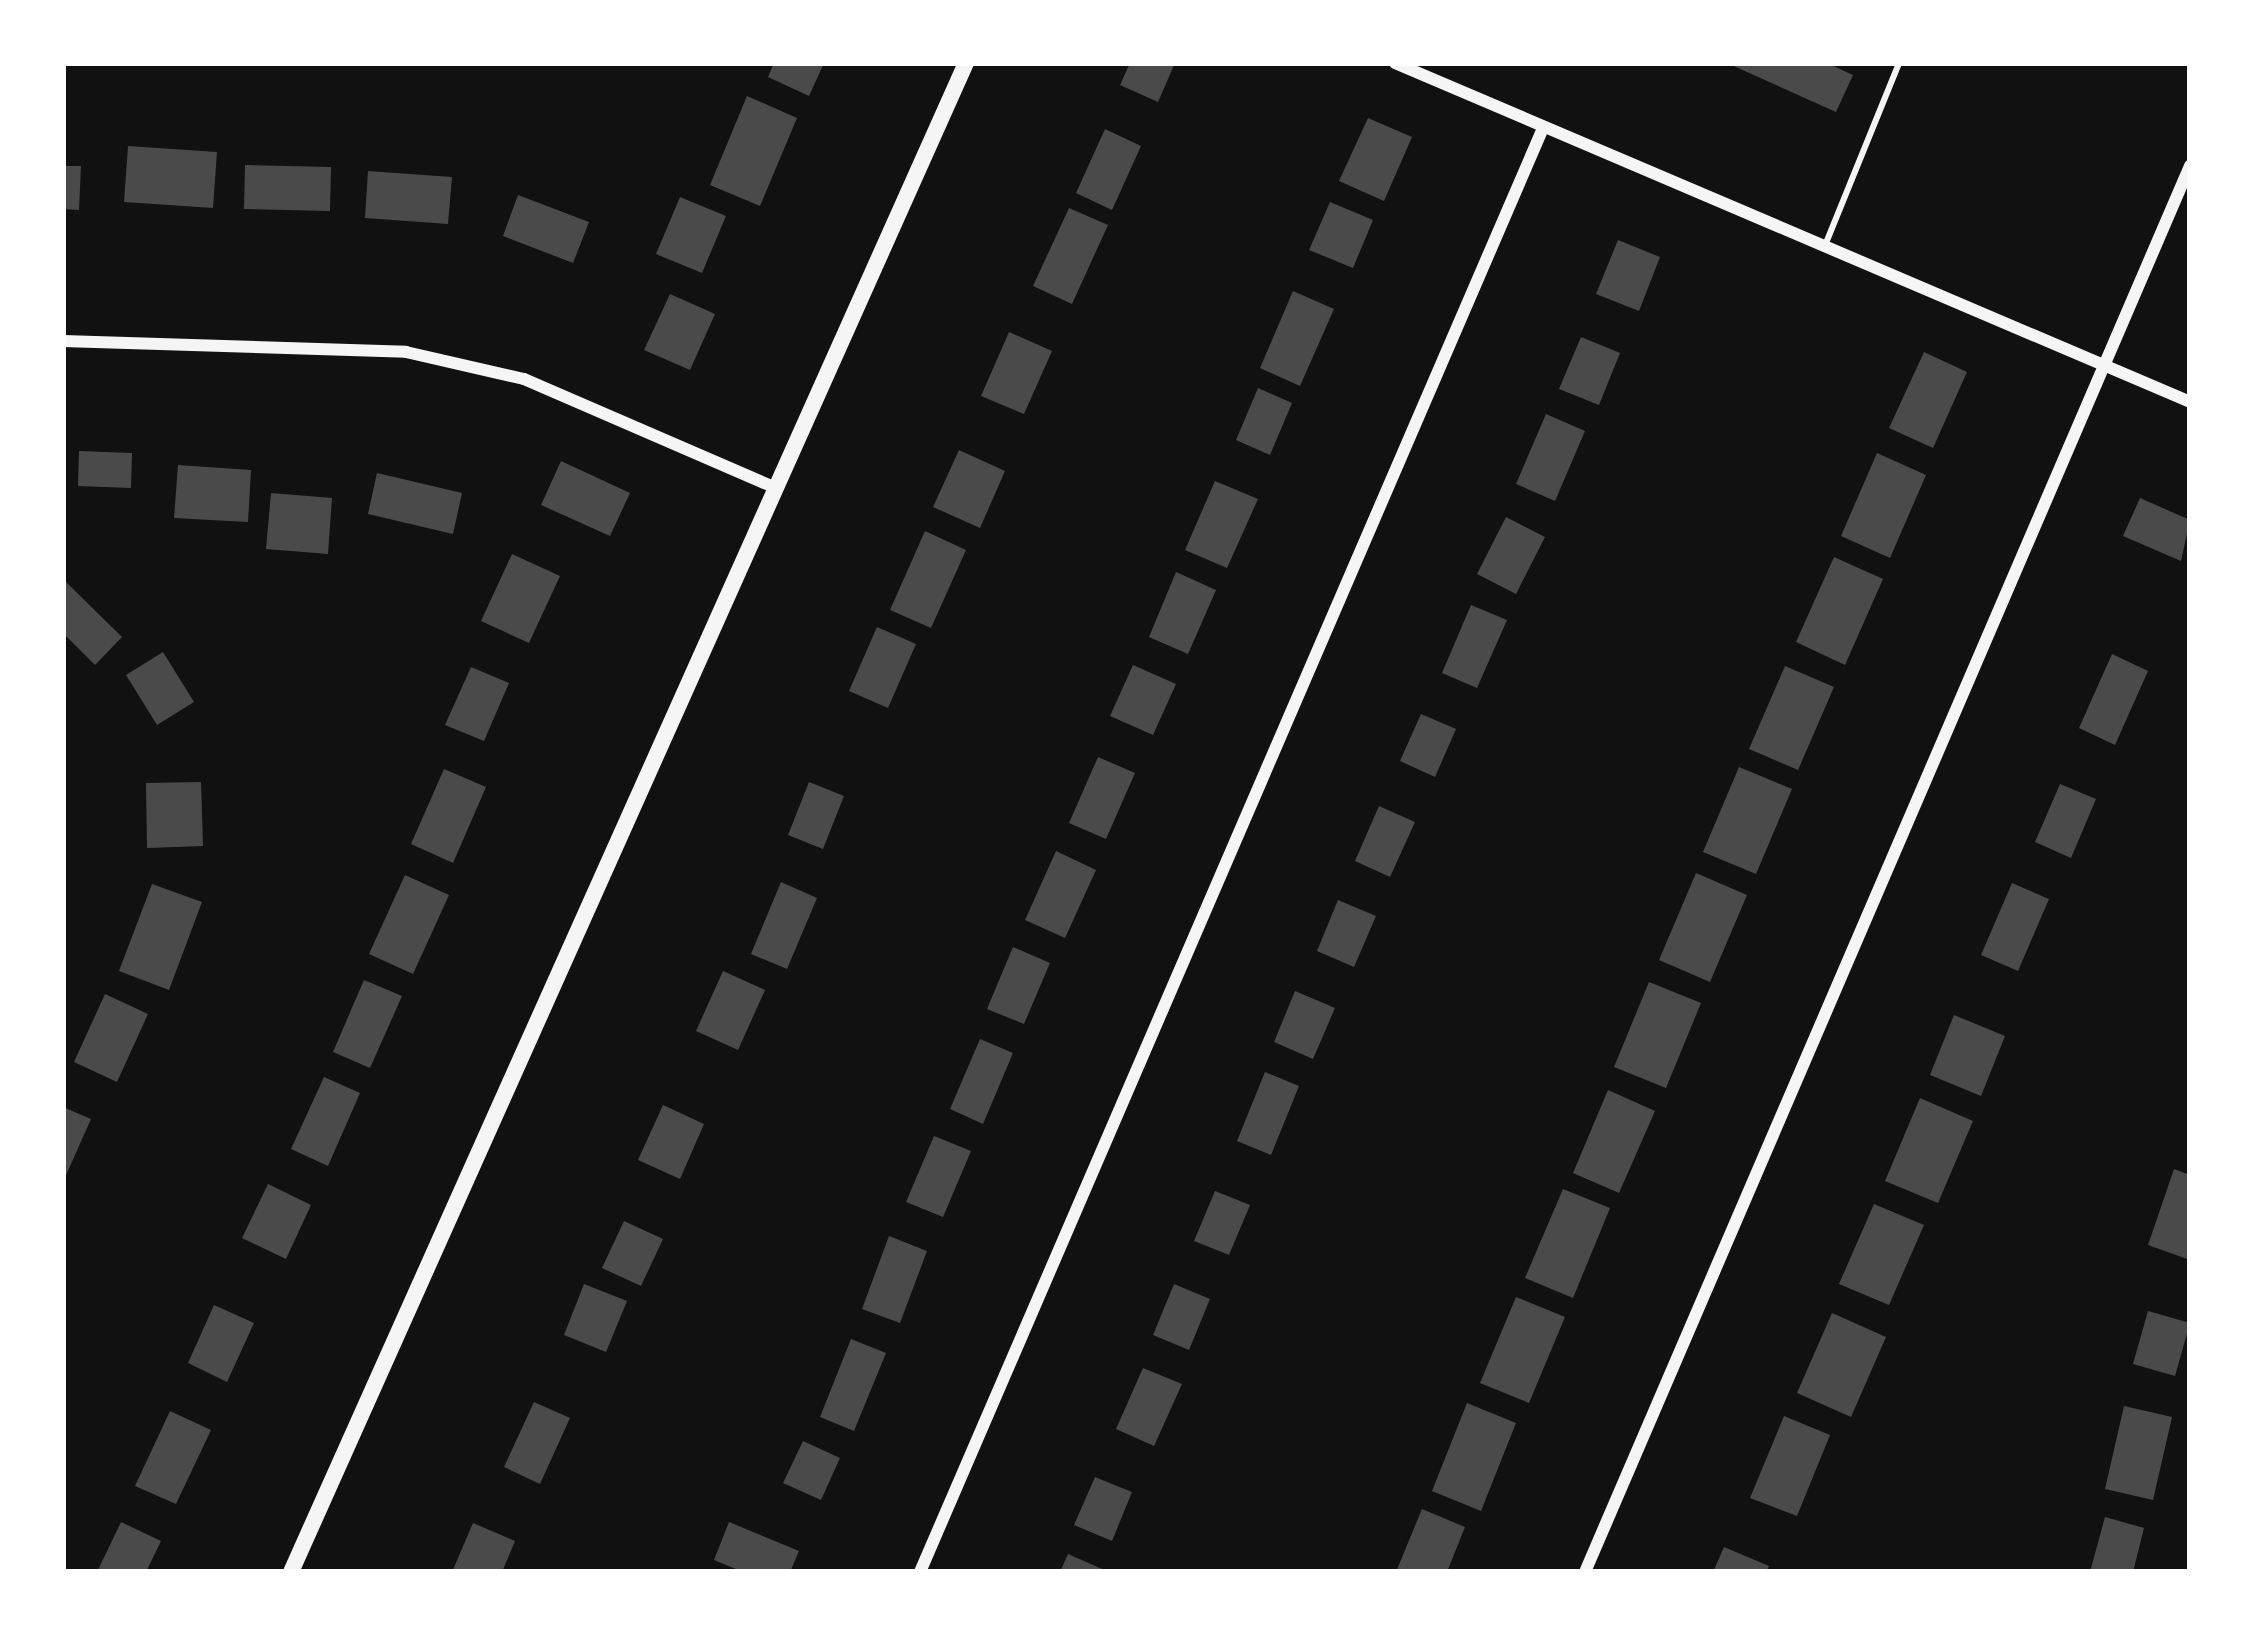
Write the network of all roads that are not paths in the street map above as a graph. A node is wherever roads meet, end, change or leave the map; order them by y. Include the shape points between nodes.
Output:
1 (966, 63) edge
2 (1394, 63) edge
3 (1899, 63) edge
4 (1543, 128) junction
5 (2190, 166) edge
6 (1823, 249) junction
7 (63, 340) edge
8 (2103, 367) junction
9 (2190, 402) edge
10 (774, 487) junction
11 (291, 1572) edge
12 (920, 1572) edge
13 (1585, 1572) edge

1 - 10 street
2 - 4 street
3 - 6 lane
4 - 6 street
4 - 12 street
5 - 8 street
6 - 8 street
7 - 10 street via 406,352 524,380
8 - 9 street
8 - 13 street
10 - 11 street

